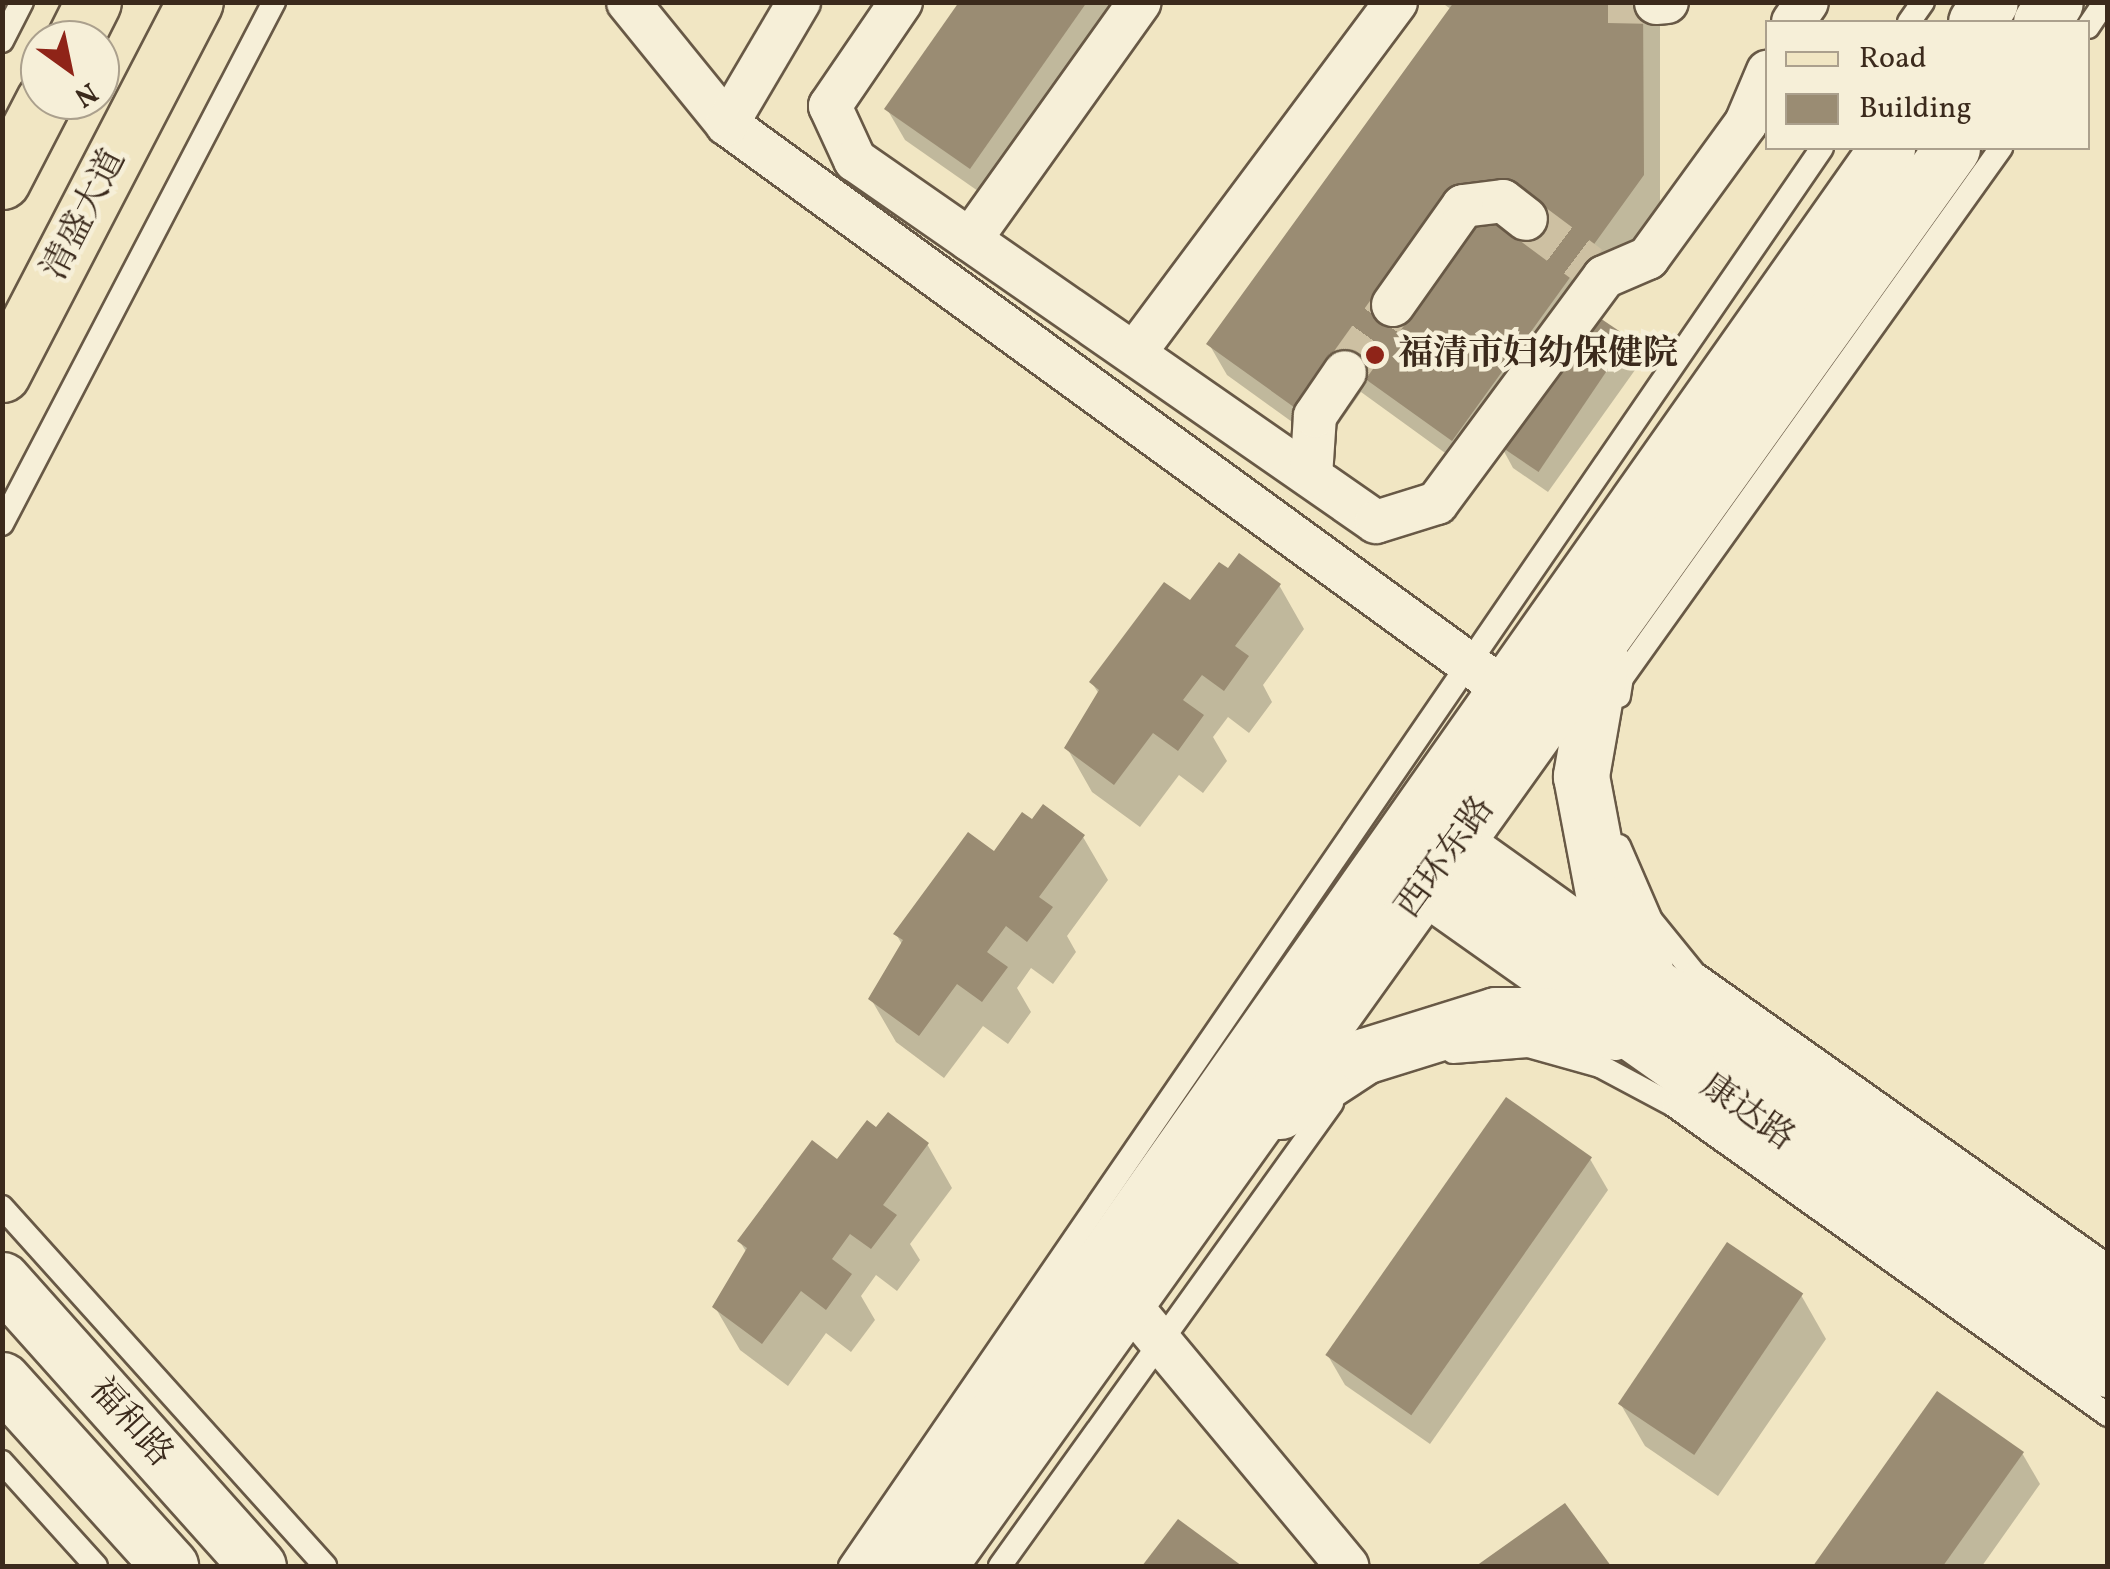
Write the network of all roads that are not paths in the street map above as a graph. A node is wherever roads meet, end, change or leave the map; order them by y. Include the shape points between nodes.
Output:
1 (22, 2) edge
2 (196, 2) edge
3 (274, 2) edge
4 (628, 2) edge
5 (799, 2) edge
6 (901, 2) edge
7 (1140, 2) edge
8 (1396, 2) edge
9 (1668, 2) edge
10 (2105, 2) edge
11 (1656, 4) edge
12 (2090, 24) edge
13 (2, 41) edge
14 (1765, 78) edge
15 (34, 120) edge
16 (726, 124) junction
17 (1821, 150) edge
18 (1885, 150) edge
19 (1951, 150) edge
20 (2001, 150) edge
21 (2, 182) edge
22 (1526, 219) tunnel mouth
23 (970, 240) junction
24 (1393, 305) tunnel mouth
25 (1136, 351) junction
26 (1345, 372) tunnel mouth
27 (2, 374) edge
28 (1311, 476) junction
29 (2, 524) edge
30 (1615, 622) junction
31 (1482, 674) junction
32 (1421, 852) junction
33 (1652, 1016) junction
34 (1235, 1147) junction
35 (2, 1207) edge
36 (2108, 1266) edge
37 (2, 1280) edge
38 (2108, 1310) edge
39 (1142, 1316) junction
40 (2108, 1369) edge
41 (2, 1380) edge
42 (2108, 1415) edge
43 (2, 1462) edge
44 (96, 1566) edge
45 (170, 1566) edge
46 (258, 1566) edge
47 (326, 1566) edge
48 (850, 1566) edge
49 (889, 1566) edge
50 (938, 1566) edge
51 (1000, 1566) edge
52 (1347, 1566) edge

1 - 13 lane
2 - 27 main road, 清盛大道
3 - 29 lane
4 - 16 street
5 - 16 street
6 - 23 street via 830,106 834,130 854,160
7 - 23 street
8 - 25 street
9 - 11 street
10 - 12 lane
14 - 28 street via 1746,123 1648,258 1600,287 1437,503 1376,522
15 - 21 main road
16 - 31 street
17 - 31 lane
18 - 31 street, 西环东路
19 - 30 street, 西环东路
20 - 36 lane via 1622,678 1604,769 1623,866 1694,974
22 - 24 street via 1503,201 1463,206
23 - 25 street
25 - 28 street
26 - 28 street via 1314,416
30 - 32 street, 西环东路
30 - 33 street via 1591,688 1581,776 1605,903
31 - 32 street, 西环东路
31 - 48 lane
32 - 33 street, 康达路
32 - 34 street, 西环东路
32 - 49 street, 西环东路
33 - 34 street via 1479,1020 1364,1056
33 - 38 street, 康达路
33 - 40 street, 康达路
34 - 39 street, 西环东路
35 - 47 lane
37 - 46 street, 福和路
39 - 42 lane via 1320,1111 1423,1059 1528,1046 1600,1066 1673,1105
39 - 50 street, 西环东路
39 - 51 lane
39 - 52 street
41 - 45 street, 福和路
43 - 44 lane

